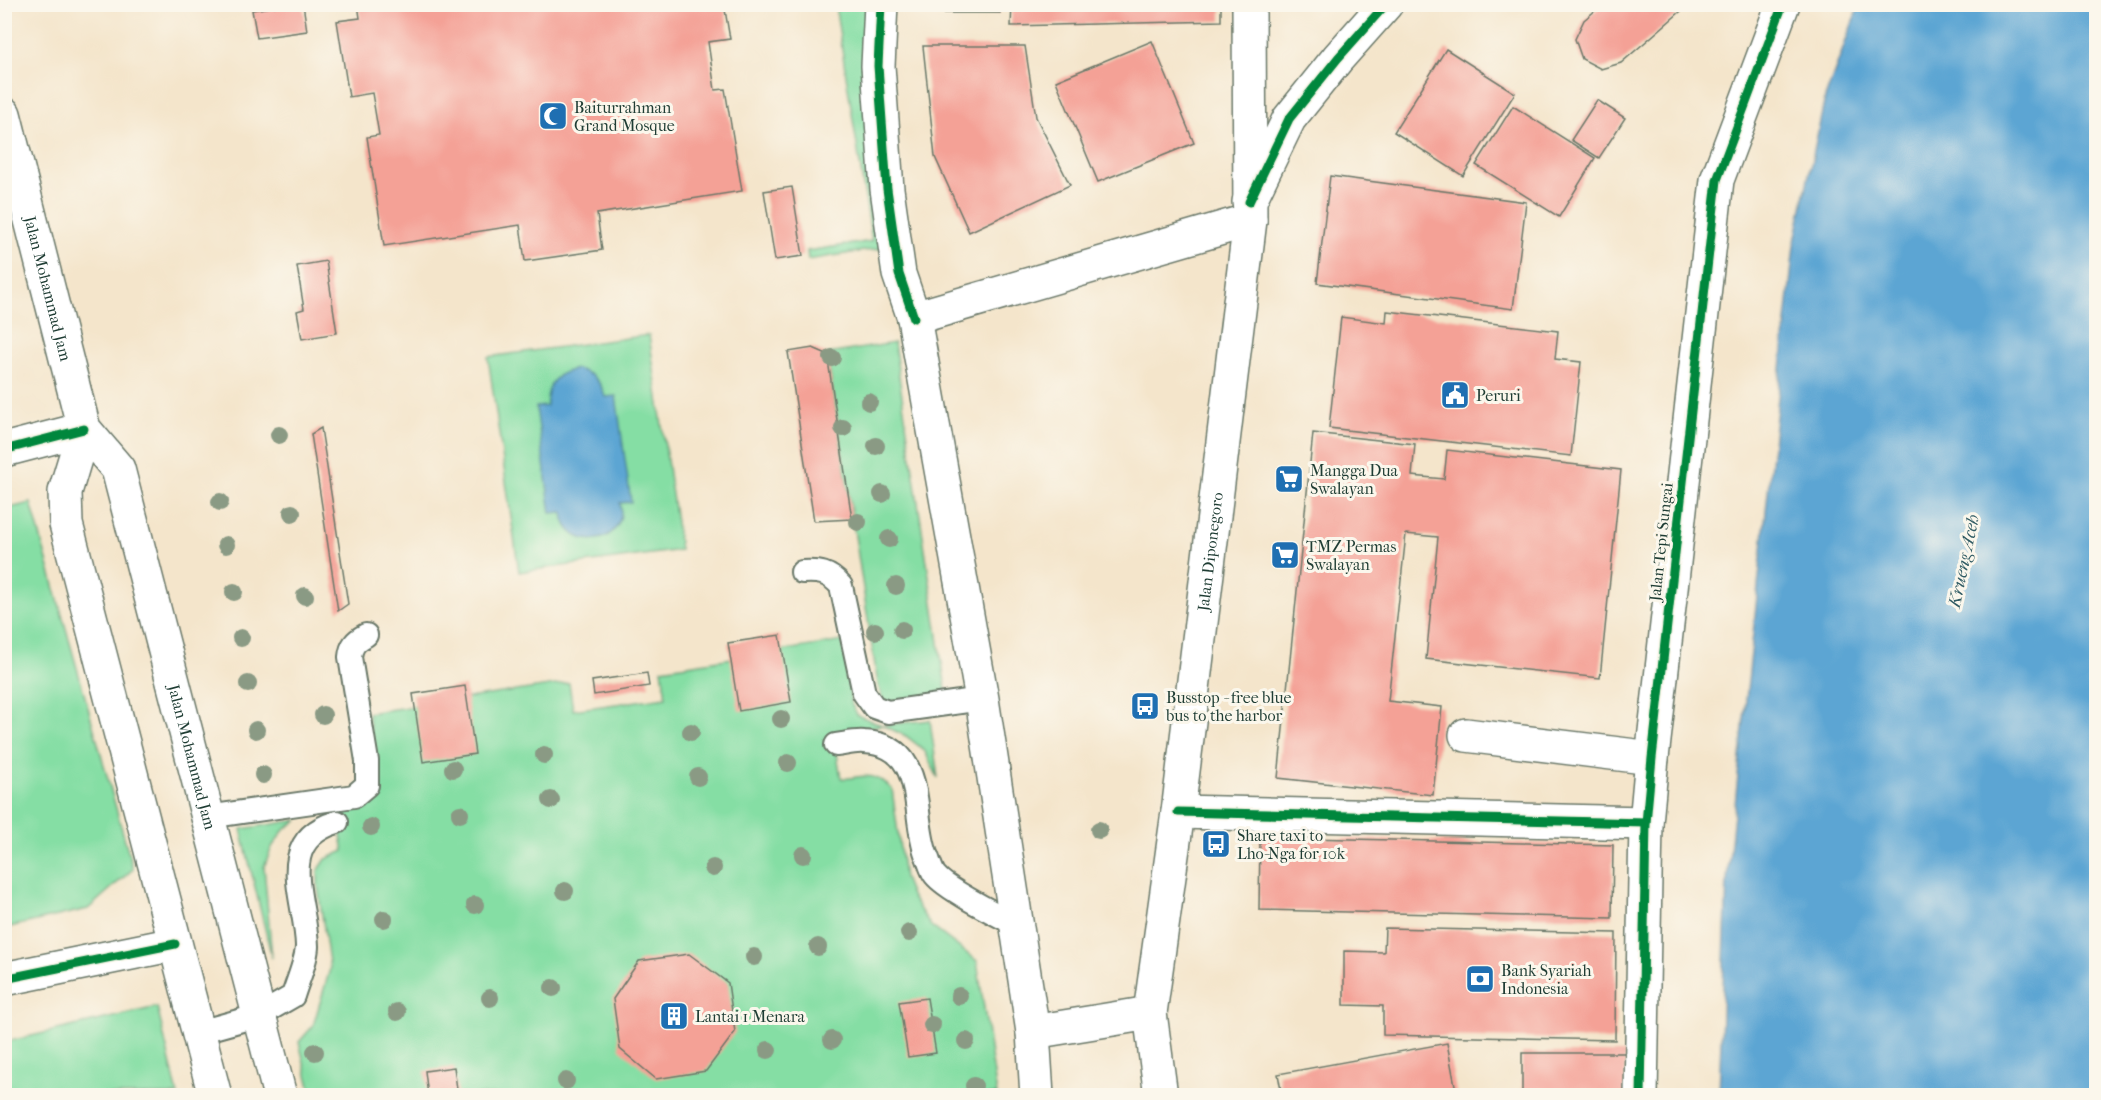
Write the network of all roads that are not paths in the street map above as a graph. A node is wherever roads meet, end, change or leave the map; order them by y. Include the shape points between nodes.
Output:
1 (881, 4) edge
2 (1249, 4) edge
3 (1386, 4) edge
4 (1783, 4) edge
5 (4, 114) edge
6 (1249, 211) junction
7 (914, 318) junction
8 (84, 429) junction
9 (4, 450) edge
10 (802, 572) dead end
11 (366, 635) dead end
12 (982, 699) junction
13 (1466, 735) dead end
14 (836, 745) dead end
15 (1652, 758) junction
16 (1178, 812) junction
17 (207, 817) junction
18 (338, 822) dead end
19 (1646, 823) junction
20 (1017, 925) junction
21 (175, 944) junction
22 (4, 978) edge
23 (1150, 1013) junction
24 (260, 1015) junction
25 (199, 1032) junction
26 (1033, 1032) junction
27 (215, 1095) edge
28 (280, 1095) edge
29 (1037, 1095) edge
30 (1161, 1095) edge
31 (1641, 1095) edge

1 - 7 main road via 878,66 887,189 899,274
2 - 6 main road, Jalan Diponegoro
3 - 6 main road via 1289,119
4 - 15 main road, Jalan Tepi Sungai via 1717,180
5 - 8 main road, Jalan Mohammad Jam
6 - 7 main road
6 - 16 main road, Jalan Diponegoro
7 - 12 main road
8 - 9 main road
8 - 17 main road, Jalan Mohammad Jam via 118,469
8 - 21 main road via 65,492 66,524
10 - 12 lane via 820,571 841,586 864,693 874,707 888,712
11 - 17 lane via 351,647 350,657 367,761 367,785 354,795
12 - 20 main road
13 - 15 main road
14 - 20 lane via 864,742 890,749 905,762 914,782 924,847 934,875
15 - 19 main road, Jalan Tepi Sungai
16 - 19 main road
16 - 23 main road, Jalan Diponegoro
17 - 24 main road, Jalan Mohammad Jam
18 - 24 lane via 324,826 306,839 297,866 308,948 293,996
19 - 31 main road, Jalan Tepi Sungai
20 - 26 main road
21 - 22 main road
21 - 25 main road
23 - 26 main road
23 - 30 main road, Jalan Diponegoro
24 - 25 lane
24 - 28 main road, Jalan Mohammad Jam
25 - 27 main road
26 - 29 main road

